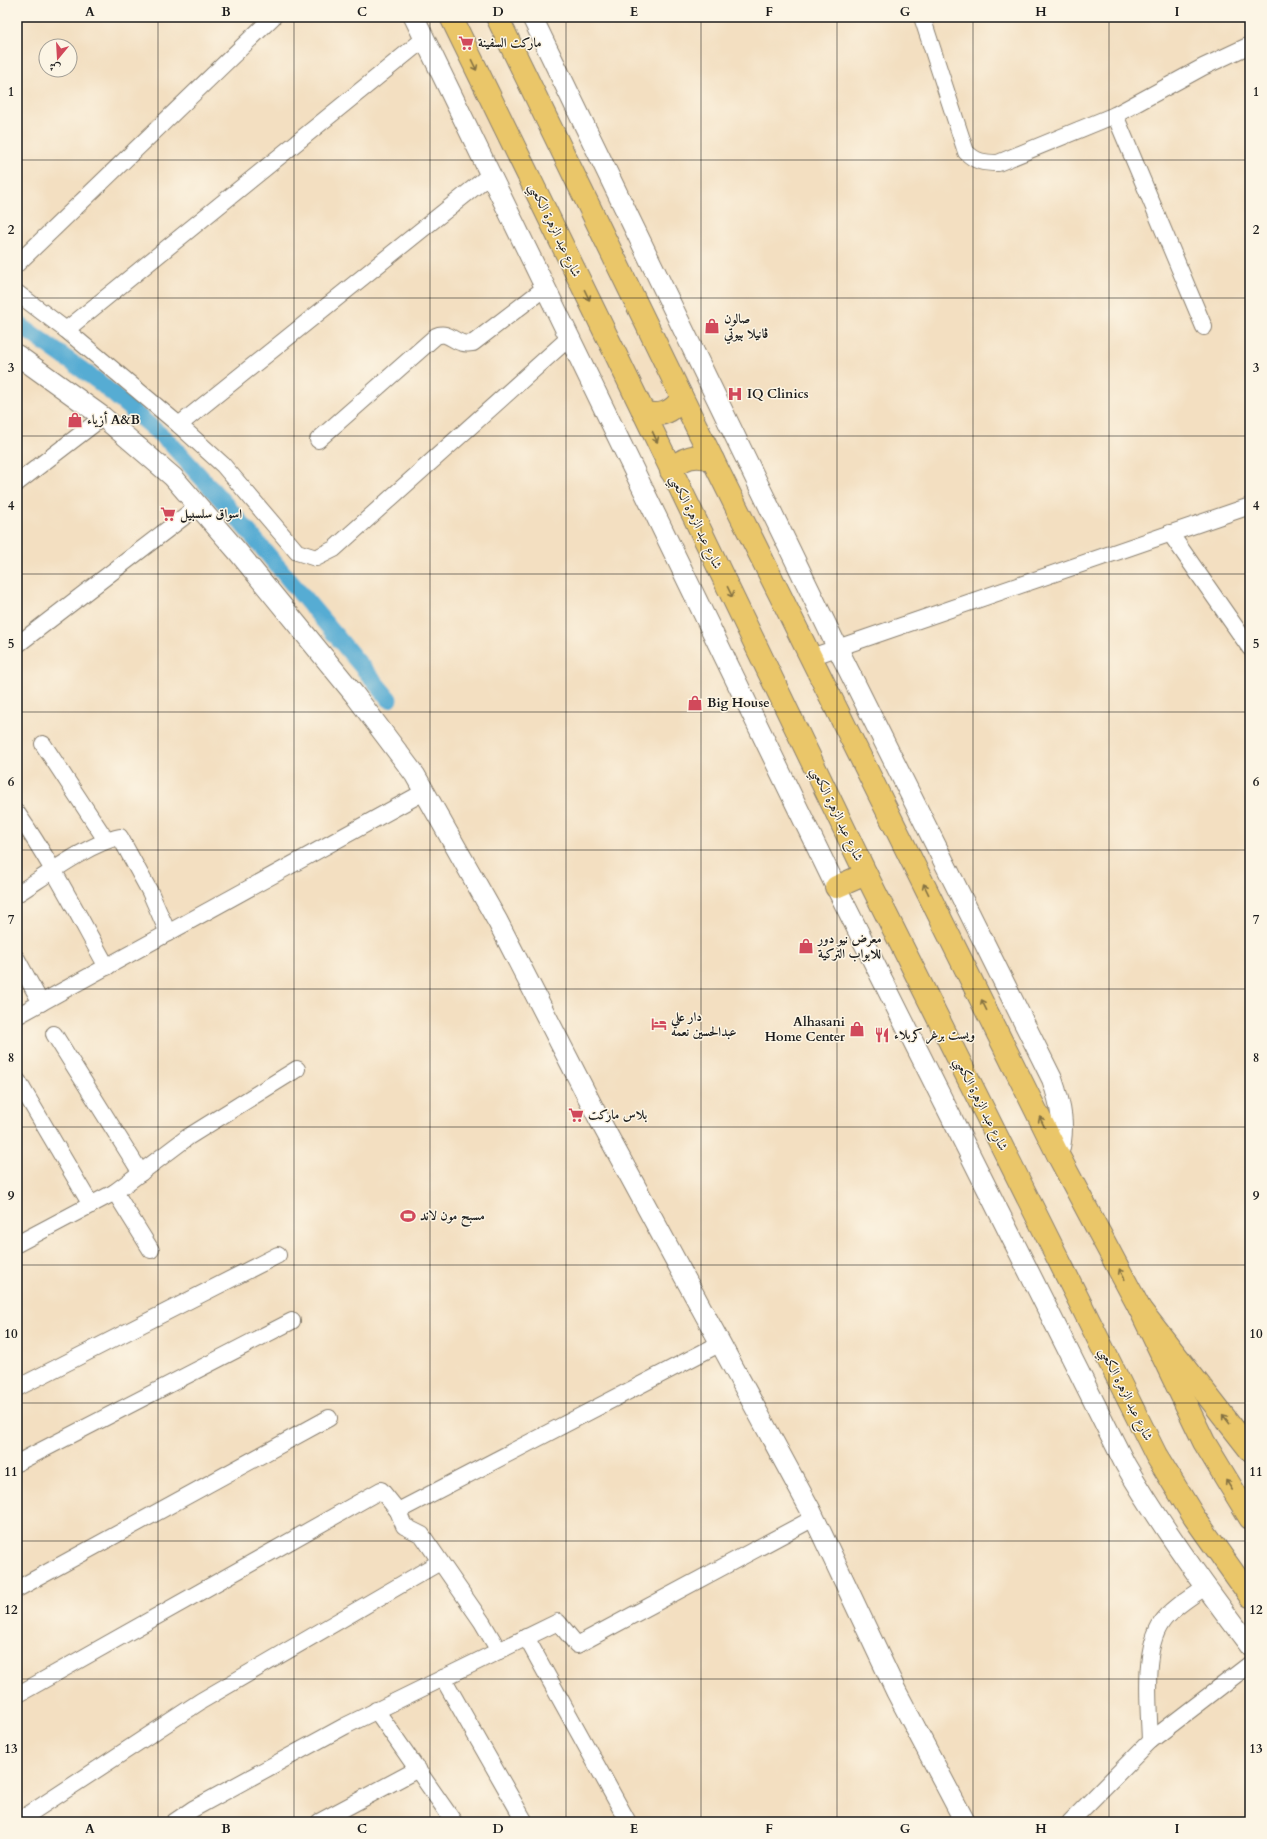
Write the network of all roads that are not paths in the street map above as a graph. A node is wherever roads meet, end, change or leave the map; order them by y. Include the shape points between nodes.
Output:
1 (272, 17) edge
2 (414, 17) edge
3 (451, 17) edge
4 (497, 17) edge
5 (532, 17) edge
6 (922, 17) edge
7 (424, 39) junction
8 (1250, 45) edge
9 (1115, 115) junction
10 (491, 174) junction
11 (17, 264) edge
12 (546, 287) junction
13 (17, 292) edge
14 (1204, 327) dead end
15 (66, 330) junction
16 (570, 337) junction
17 (17, 355) edge
18 (682, 398) junction
19 (643, 412) junction
20 (103, 417) junction
21 (179, 426) junction
22 (318, 440) dead end
23 (713, 460) junction
24 (671, 471) junction
25 (17, 483) edge
26 (198, 506) junction
27 (1250, 506) edge
28 (1170, 533) junction
29 (17, 645) edge
30 (837, 647) junction
31 (1250, 648) edge
32 (811, 657) junction
33 (43, 744) dead end
34 (424, 792) junction
35 (17, 813) edge
36 (106, 840) junction
37 (53, 871) junction
38 (866, 874) junction
39 (836, 887) junction
40 (17, 894) edge
41 (168, 933) junction
42 (17, 959) edge
43 (107, 967) junction
44 (41, 1003) junction
45 (17, 1016) edge
46 (54, 1034) dead end
47 (296, 1069) dead end
48 (18, 1081) dead end
49 (1058, 1155) junction
50 (141, 1173) junction
51 (115, 1192) junction
52 (91, 1205) junction
53 (18, 1242) edge
54 (151, 1250) dead end
55 (278, 1255) dead end
56 (1140, 1309) junction
57 (292, 1321) dead end
58 (720, 1343) junction
59 (17, 1388) edge
60 (329, 1418) dead end
61 (1250, 1450) edge
62 (17, 1463) edge
63 (398, 1511) junction
64 (814, 1518) junction
65 (1250, 1518) edge
66 (440, 1562) junction
67 (1205, 1587) junction
68 (17, 1589) edge
69 (1250, 1596) edge
70 (526, 1637) junction
71 (1250, 1646) edge
72 (499, 1651) junction
73 (1250, 1664) edge
74 (443, 1678) junction
75 (17, 1695) edge
76 (376, 1710) junction
77 (1150, 1741) junction
78 (418, 1769) junction
79 (17, 1822) edge
80 (174, 1822) edge
81 (319, 1822) edge
82 (454, 1822) edge
83 (525, 1822) edge
84 (628, 1822) edge
85 (965, 1822) edge
86 (1070, 1822) edge

1 - 11 street
2 - 7 street
3 -> 19 main road, شارع عبد الزهرة الكعبي
4 - 18 main road
5 - 30 street
6 - 9 street via 966,152 973,159 982,163 998,164
7 - 10 street
7 - 15 street
8 - 9 street via 1203,67
9 - 14 street
10 - 12 street
10 - 21 street
12 - 16 street
12 - 22 street via 473,343 464,344 446,334 436,336
13 - 15 street
15 - 21 street
16 - 21 street via 334,549 316,558 297,552 223,465
16 - 39 street
17 - 20 street
18 - 19 main road via 678,405 665,413
18 - 23 main road
19 -> 24 main road, شارع عبد الزهرة الكعبي
20 - 25 street
20 - 26 street via 173,477
23 - 24 main road via 690,457
23 - 32 main road
24 -> 38 main road, شارع عبد الزهرة الكعبي
26 - 29 street
26 - 34 street via 354,694
27 - 28 street
28 - 30 street
28 - 31 street
30 - 32 street
30 - 49 street via 1052,1079 1063,1120 1062,1144
49 -> 32 main road
33 - 36 street
34 - 41 street
34 - 58 street via 498,922 599,1118
35 - 37 street
36 - 37 street
36 - 41 street via 120,837 150,892
37 - 40 street
37 - 43 street
38 - 39 main road
38 - 69 main road, شارع عبد الزهرة الكعبي via 1156,1455 1194,1517
39 - 67 street via 1125,1464 1165,1531
41 - 43 street
42 - 44 street
43 - 44 street
44 - 45 street
46 - 50 street
47 - 50 street via 188,1137
48 - 52 street
56 -> 49 main road
50 - 51 street
51 - 52 street
51 - 54 street
52 - 53 street
55 - 59 street
61 -> 56 main road
65 -> 56 main road via 1204,1442
57 - 62 street
58 - 63 street
58 - 64 street
60 - 68 street
63 - 66 street via 404,1526 422,1535
63 - 75 street via 381,1490
64 - 70 street via 578,1645 558,1622
64 - 85 street via 896,1691
66 - 72 street
66 - 79 street via 201,1701
67 - 71 street
67 - 77 street via 1162,1621 1155,1634 1149,1668
70 - 72 street
70 - 84 street
72 - 74 street
73 - 77 street
74 - 76 street
74 - 83 street
76 - 78 street
76 - 80 street via 193,1808
77 - 86 street
78 - 81 street
78 - 82 street

